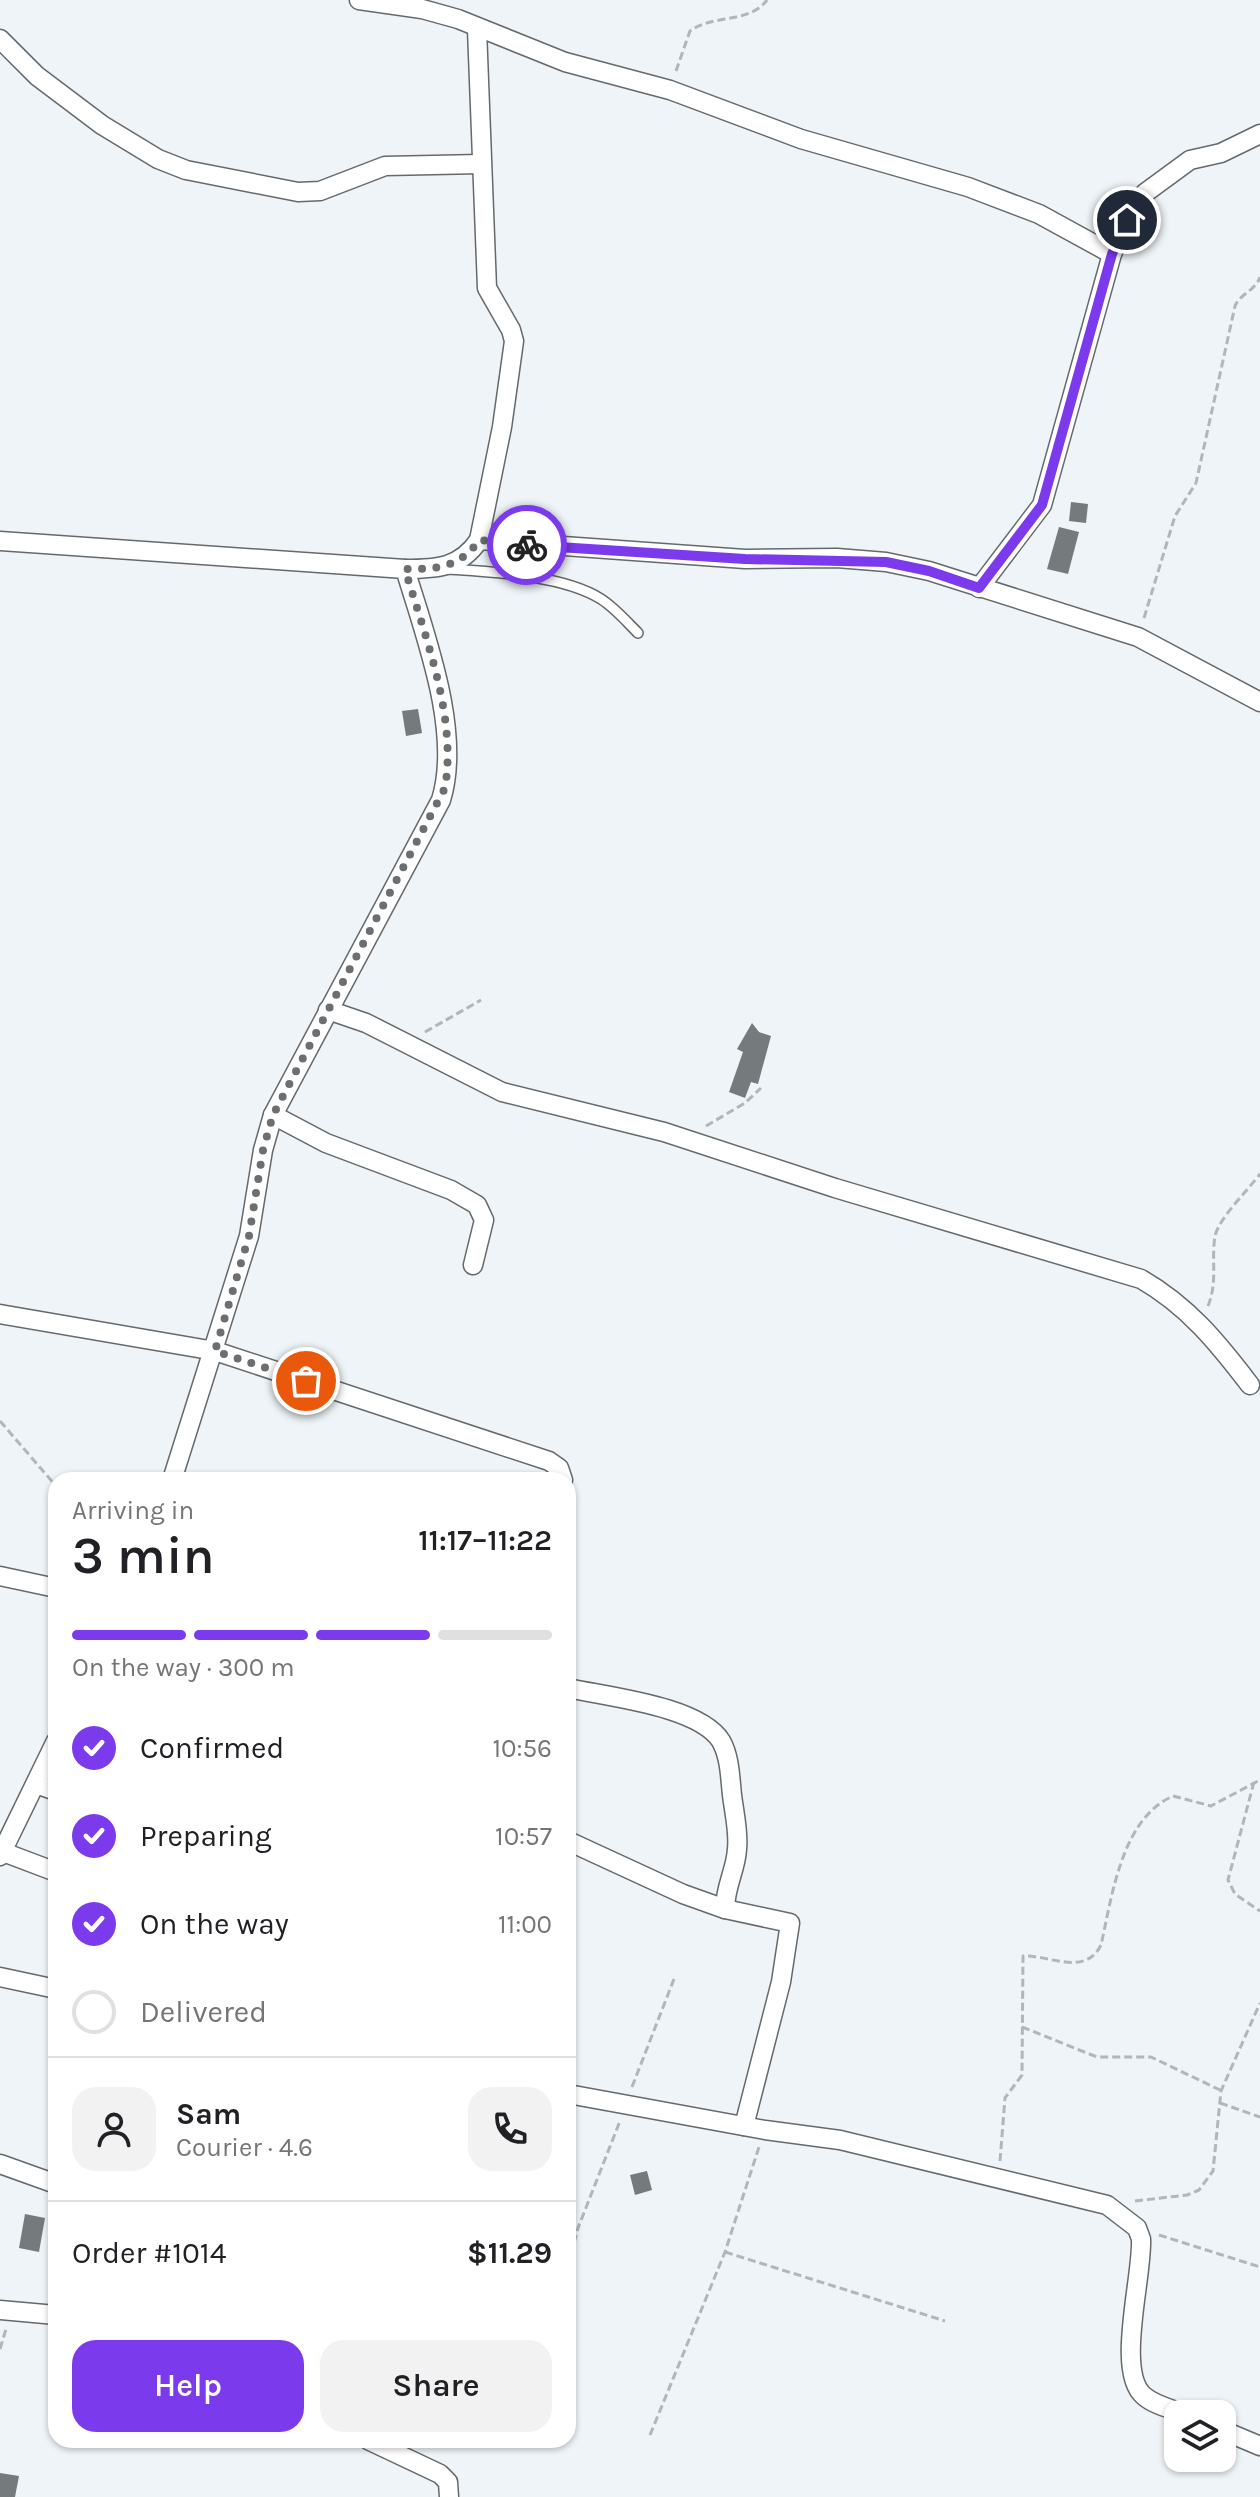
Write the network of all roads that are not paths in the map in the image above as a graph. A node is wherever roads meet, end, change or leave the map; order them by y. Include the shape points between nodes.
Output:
1 (359, 0) edge
2 (477, 29) junction
3 (0, 39) edge
4 (1260, 134) edge
5 (481, 164) junction
6 (1112, 254) junction
7 (479, 540) junction
8 (0, 541) edge
9 (405, 569) junction
10 (441, 569) junction
11 (979, 588) junction
12 (638, 633) dead end
13 (1260, 702) edge
14 (328, 1010) junction
15 (273, 1115) junction
16 (473, 1265) dead end
17 (0, 1314) edge
18 (215, 1351) junction
19 (1250, 1385) dead end
20 (175, 1472) edge
21 (560, 1472) edge
22 (0, 1576) edge
23 (48, 1586) edge
24 (576, 1690) edge
25 (48, 1758) edge
26 (36, 1784) junction
27 (48, 1788) edge
28 (576, 1845) edge
29 (2, 1854) edge
30 (48, 1869) edge
31 (725, 1909) junction
32 (0, 1977) edge
33 (48, 1987) edge
34 (576, 2096) edge
35 (744, 2126) junction
36 (0, 2164) edge
37 (48, 2181) edge
38 (0, 2310) edge
39 (48, 2314) edge
40 (1164, 2405) edge
41 (1236, 2436) edge
42 (1260, 2446) edge
43 (385, 2448) edge
44 (449, 2497) edge

1 - 2 street via 422,9
2 - 5 street
2 - 6 street via 565,62 670,90 801,139 968,187 1039,214
3 - 5 street via 37,76 102,125 186,170 298,192 328,188 385,166
4 - 6 street via 1221,153 1190,160 1145,193
5 - 7 street via 488,292 514,341
6 - 11 street via 1042,505
7 - 10 street via 463,558
7 - 11 street via 729,558 886,562
8 - 9 street
9 - 10 street
9 - 14 street via 441,705 448,763 445,788
10 - 12 lane via 526,577 579,590 600,598
11 - 13 street via 1138,637
14 - 15 street
14 - 19 street via 366,1023 502,1092 682,1138 1141,1279 1171,1296 1200,1323
15 - 16 street via 326,1143 451,1190 477,1205 484,1220
15 - 18 street via 249,1236
17 - 18 street
18 - 20 street
18 - 21 street via 549,1461
22 - 23 street
24 - 31 street via 689,1716 720,1740 738,1840
25 - 26 street
26 - 27 street
26 - 29 street
28 - 31 street
29 - 30 street
31 - 35 street via 784,1919 792,1927
32 - 33 street
34 - 35 street
35 - 40 street via 840,2140 1107,2205 1137,2228 1141,2249 1130,2365 1145,2397
36 - 37 street
38 - 39 street
41 - 42 street
43 - 44 street via 440,2474 448,2482

